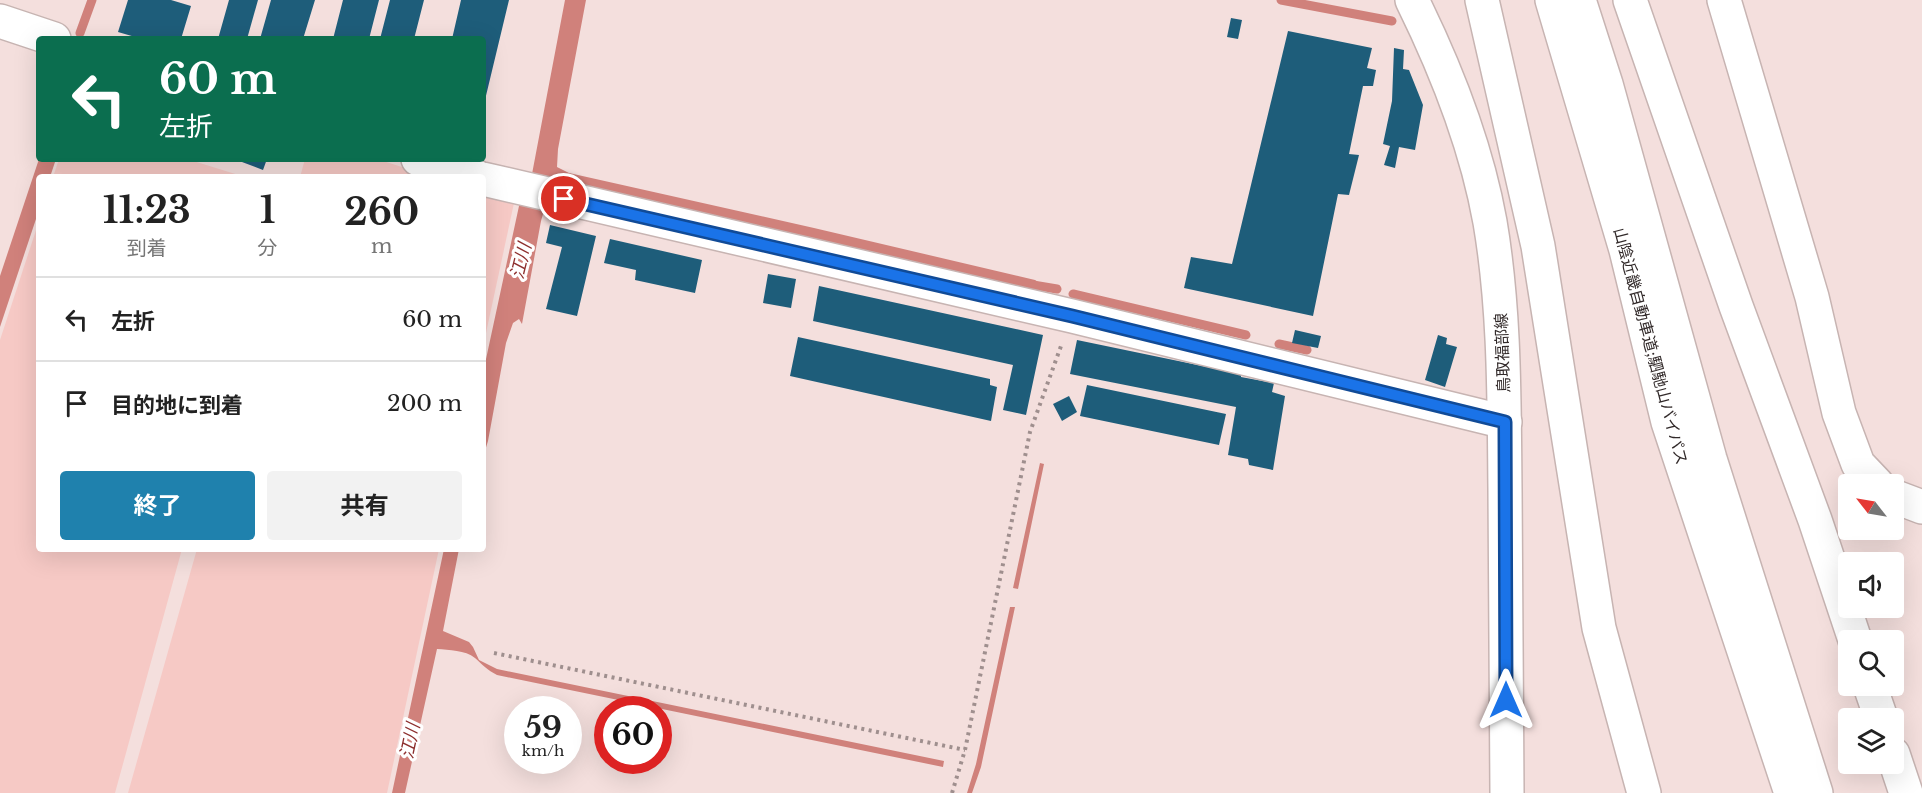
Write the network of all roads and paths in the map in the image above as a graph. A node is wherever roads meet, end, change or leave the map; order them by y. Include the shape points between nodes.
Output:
1 (1412, 0) edge
2 (1482, 0) edge
3 (1552, 0) edge
4 (1579, 0) edge
5 (1630, 0) edge
6 (1724, 0) edge
7 (0, 21) edge
8 (45, 36) edge
9 (428, 162) edge
10 (467, 174) edge
11 (486, 180) edge
12 (1072, 316) junction
13 (1505, 422) junction
14 (1868, 474) edge
15 (1904, 500) edge
16 (1922, 507) edge
17 (1852, 630) edge
18 (494, 653) dead end
19 (965, 750) junction
20 (1900, 774) edge
21 (952, 793) edge
22 (1507, 793) edge
23 (1644, 793) edge
24 (1791, 793) edge
25 (1816, 793) edge
26 (1906, 793) edge

1 - 13 main road, 鳥取福部線 via 1462,116 1489,220 1502,324
2 - 23 main road via 1538,246 1599,628
3 - 24 main road, 山陰近畿自動車道;駟馳山バイパス via 1626,250 1668,422
4 - 25 main road, 山陰近畿自動車道;駟馳山バイパス via 1710,459
5 - 17 main road
6 - 14 main road via 1812,297 1839,413 1858,464
7 - 8 main road
9 - 10 main road
11 - 12 main road
12 - 13 main road
12 - 19 path via 1030,432
13 - 22 main road, 鳥取福部線
15 - 16 main road
18 - 19 path
19 - 21 path
20 - 26 main road

